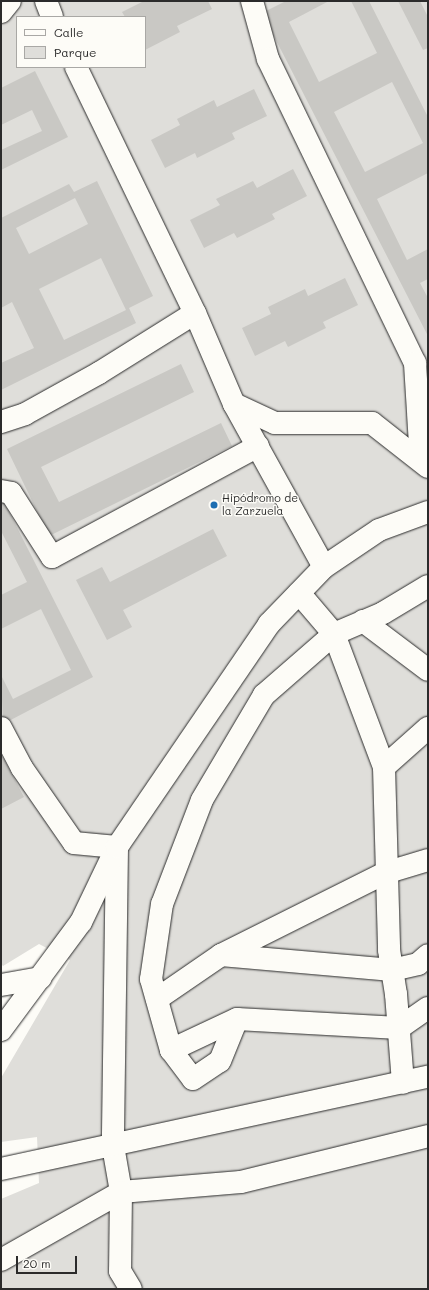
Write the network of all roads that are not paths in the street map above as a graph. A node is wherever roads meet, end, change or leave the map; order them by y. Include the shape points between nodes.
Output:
1 (10, 1) edge
2 (46, 1) edge
3 (252, 1) edge
4 (1, 12) edge
5 (52, 16) edge
6 (76, 68) edge
7 (195, 313) junction
8 (234, 404) junction
9 (1, 422) edge
10 (258, 446) junction
11 (425, 464) edge
12 (1, 491) edge
13 (428, 512) edge
14 (324, 566) junction
15 (428, 586) edge
16 (299, 593) junction
17 (363, 621) junction
18 (334, 634) junction
19 (428, 670) edge
20 (1, 728) edge
21 (428, 728) edge
22 (384, 768) junction
23 (117, 847) junction
24 (428, 860) edge
25 (385, 873) junction
26 (221, 955) junction
27 (428, 956) edge
28 (392, 970) junction
29 (40, 978) junction
30 (1, 985) edge
31 (157, 999) junction
32 (428, 1008) edge
33 (237, 1019) junction
34 (399, 1028) junction
35 (1, 1030) edge
36 (171, 1050) junction
37 (428, 1077) edge
38 (403, 1083) junction
39 (428, 1136) edge
40 (113, 1146) junction
41 (1, 1169) edge
42 (121, 1192) junction
43 (1, 1260) edge
44 (125, 1283) edge

1 - 4 lane
2 - 5 lane
3 - 11 lane via 268,59 415,363
6 - 7 lane
7 - 8 lane
7 - 9 lane via 93,377 25,414
8 - 10 lane
8 - 11 lane via 275,423 372,423
10 - 12 lane via 52,557 12,493
10 - 14 lane
13 - 14 lane via 379,530
14 - 16 lane
15 - 17 lane
16 - 18 lane
16 - 23 lane via 269,624
17 - 18 lane
17 - 19 lane
18 - 22 lane
18 - 31 lane via 264,695 202,800 162,904 151,979
20 - 23 lane via 22,768 74,843
21 - 22 lane
22 - 25 lane
23 - 29 lane via 80,922
23 - 40 lane
24 - 25 lane
25 - 26 lane
25 - 28 lane
26 - 28 lane
26 - 31 lane
27 - 28 lane via 418,964
28 - 34 lane
29 - 30 lane
29 - 35 lane
31 - 36 lane
32 - 34 lane
33 - 34 lane
33 - 36 lane
33 - 36 lane via 220,1061 193,1079
34 - 38 lane
37 - 38 lane
38 - 40 lane
39 - 42 lane via 241,1182
40 - 41 lane
40 - 42 lane
42 - 43 lane
42 - 44 lane

